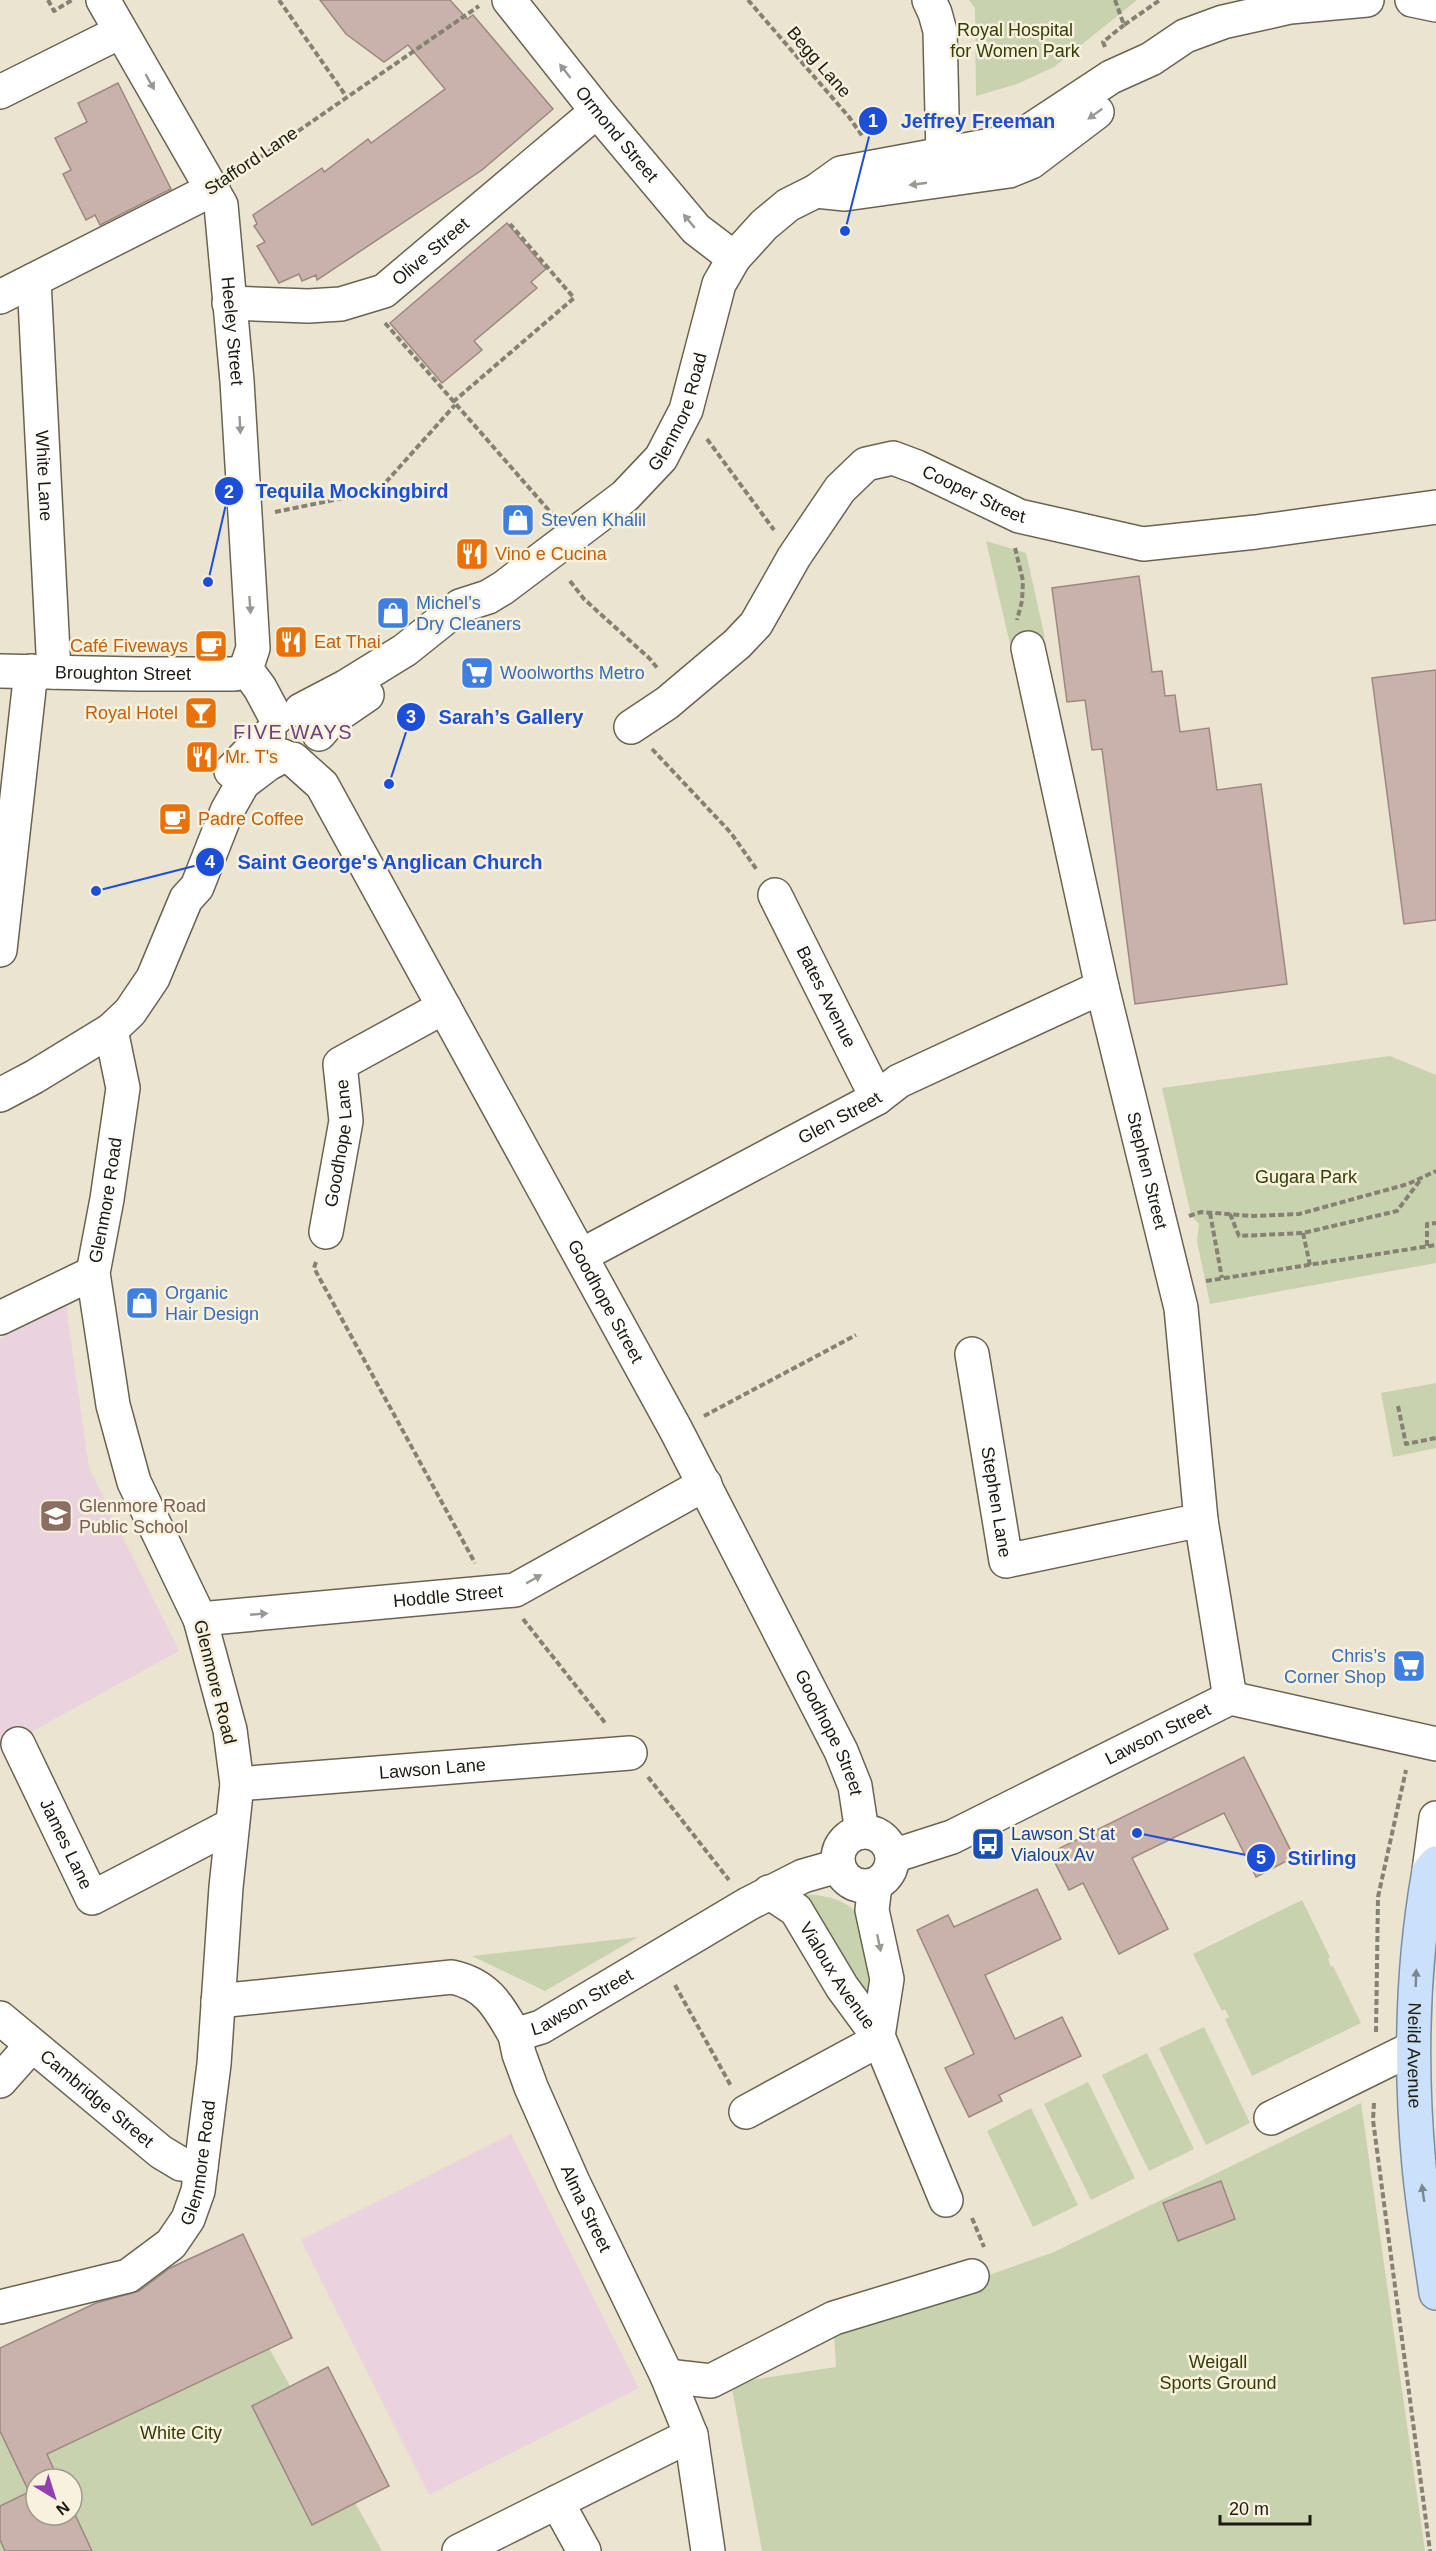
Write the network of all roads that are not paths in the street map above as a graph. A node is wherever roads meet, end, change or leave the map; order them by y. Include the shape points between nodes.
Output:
1 (103, 0) edge
2 (509, 0) edge
3 (929, 0) edge
4 (1367, 0) edge
5 (1412, 0) edge
6 (1436, 4) edge
7 (120, 32) junction
8 (1151, 59) junction
9 (0, 92) edge
10 (597, 111) junction
11 (943, 155) junction
12 (213, 189) junction
13 (816, 191) junction
14 (734, 258) junction
15 (34, 280) junction
16 (0, 297) edge
17 (229, 303) junction
18 (1436, 507) edge
19 (1028, 648) road end
20 (28, 671) edge
21 (253, 678) junction
22 (631, 727) road end
23 (294, 733) junction
24 (5, 864) edge
25 (775, 895) dead end
26 (0, 950) edge
27 (1102, 987) junction
28 (444, 1007) junction
29 (111, 1030) junction
30 (0, 1095) edge
31 (877, 1098) junction
32 (326, 1232) dead end
33 (582, 1255) junction
34 (93, 1273) junction
35 (0, 1318) edge
36 (972, 1354) dead end
37 (705, 1484) junction
38 (1201, 1520) junction
39 (200, 1619) junction
40 (1230, 1698) junction
41 (18, 1744) dead end
42 (1436, 1744) edge
43 (630, 1754) dead end
44 (237, 1784) junction
45 (1436, 1818) edge
46 (232, 1825) junction
47 (862, 1832) junction
48 (893, 1856) junction
49 (838, 1866) junction
50 (1433, 1867) edge
51 (875, 1885) junction
52 (770, 1893) junction
53 (218, 2001) junction
54 (0, 2018) edge
55 (515, 2036) junction
56 (879, 2038) junction
57 (31, 2046) junction
58 (1413, 2048) junction
59 (0, 2081) edge
60 (746, 2112) road end
61 (1271, 2118) dead end
62 (201, 2167) junction
63 (946, 2200) road end
64 (972, 2276) road end
65 (1436, 2293) edge
66 (0, 2307) edge
67 (667, 2376) junction
68 (691, 2434) junction
69 (556, 2502) junction
70 (494, 2543) edge
71 (459, 2551) edge
72 (584, 2551) edge
73 (708, 2551) edge

1 - 7 street, Heeley Street
10 -> 2 street, Ormond Street
3 - 11 street via 940,31
4 - 8 street, Glenmore Road via 1290,7 1223,22 1185,36
5 - 6 street
7 - 9 street
7 -> 12 street, Heeley Street
8 - 11 street, Glenmore Road via 1111,77 1026,133 997,144
8 -> 13 street, Glenmore Road via 1125,92 1031,162 981,175 845,194
14 -> 10 street, Ormond Street via 696,229
10 - 17 street, Olive Street via 384,291 341,304
11 - 13 street, Glenmore Road via 841,173
12 - 15 street, Stafford Lane
12 - 17 street, Heeley Street via 221,205
13 - 14 street, Glenmore Road via 788,205
14 - 23 street, Glenmore Road via 719,284 686,410 661,458 625,496 549,554 488,597 460,606 405,650 345,687
15 - 16 street, Stafford Lane
15 - 20 street, White Lane
17 -> 21 street, Heeley Street via 237,381
18 - 22 street, Cooper Street via 1143,544 1019,516 893,458 866,464 840,489 794,557 756,624 678,694
19 - 27 street, Stephen Street
20 - 21 street, Broughton Street via 236,674
20 - 24 street, White Lane
21 - 23 street
23 - 28 street, Goodhope Street
23 - 29 street, Glenmore Road via 250,751 230,772 212,802 182,884 186,899 153,978 144,995
24 - 26 street, White Lane
25 - 31 street, Bates Avenue
27 - 31 street, Glen Street via 899,1081
27 - 38 street, Stephen Street via 1181,1308
28 - 32 street, Goodhope Lane via 340,1064 346,1121
28 - 33 street, Goodhope Street
29 - 30 street
29 - 34 street, Glenmore Road via 123,1088
31 - 33 street, Glen Street
33 - 37 street, Goodhope Street
34 - 35 street
34 - 39 street, Glenmore Road via 113,1405 134,1482
36 - 38 street, Stephen Lane via 1006,1561
39 -> 37 street, Hoddle Street via 515,1590
37 - 47 street, Goodhope Street via 842,1751 855,1786
38 - 40 street, Stephen Street
39 - 44 street, Glenmore Road via 230,1730
40 - 42 street, Lawson Street
40 - 48 street, Lawson Street via 952,1837
41 - 46 street, James Lane via 92,1899
43 - 44 street, Lawson Lane
44 - 46 street, Glenmore Road
45 - 50 street, Neild Avenue
46 - 53 street, Glenmore Road
47 - 48 street via 879,1835
47 - 49 street via 843,1844
48 - 51 street via 889,1873
49 - 51 street via 848,1881
49 - 52 street, Lawson Street via 803,1876
58 -> 50 main road, Neild Avenue via 1417,1951
51 -> 56 street, Vialoux Avenue via 872,1910 887,1979
52 - 55 street, Lawson Street via 541,2027
52 - 56 street, Vialoux Avenue via 796,1910 842,1988
53 - 55 street, Lawson Street via 452,1977 468,1981 493,1999
53 - 62 street, Glenmore Road
54 - 57 street, Cambridge Street
55 - 67 street, Alma Street via 531,2087 573,2182
56 - 60 street
56 - 63 street, Vialoux Avenue
57 - 59 street
57 - 62 street, Cambridge Street via 161,2152 181,2164
58 - 61 street
65 -> 58 main road, Neild Avenue via 1419,2165
62 - 66 street, Glenmore Road via 198,2191 188,2218 171,2244 151,2261 128,2276
64 - 67 street via 834,2318 711,2381
67 - 68 street, Alma Street
68 - 69 street
68 - 73 street, Alma Street
69 - 70 street
69 - 72 street
70 - 71 street

